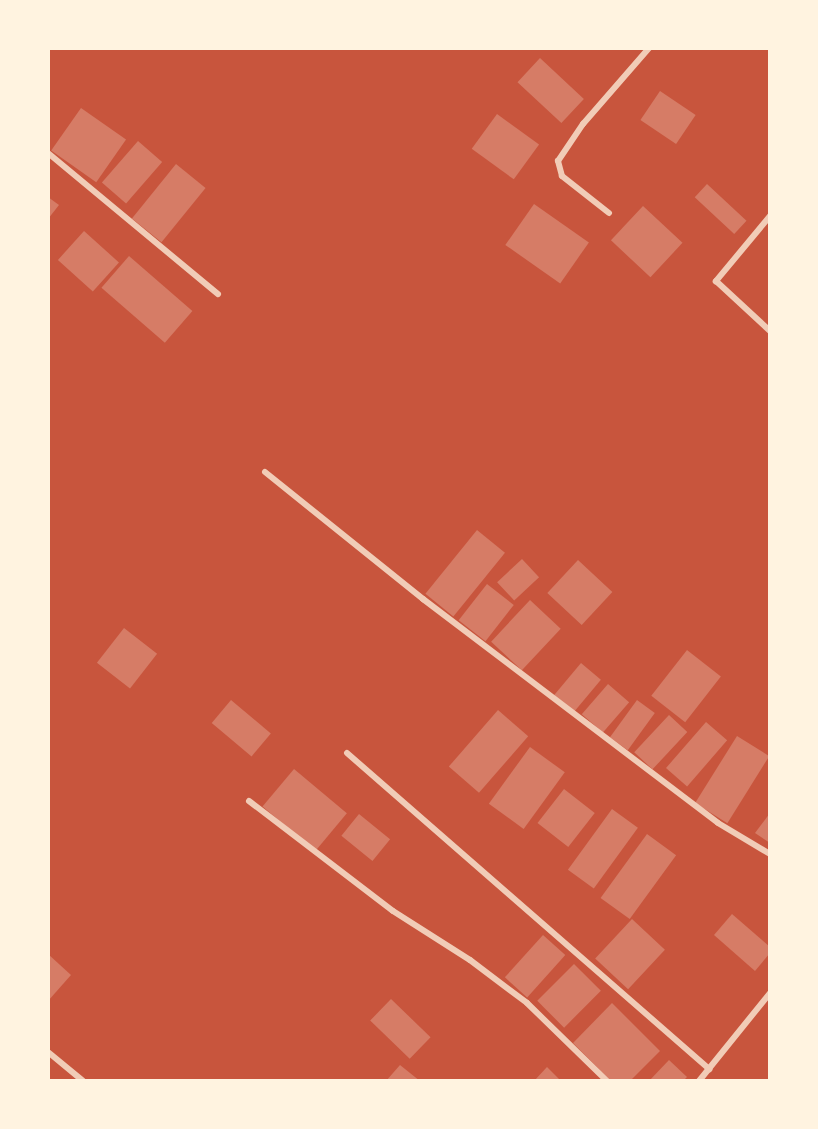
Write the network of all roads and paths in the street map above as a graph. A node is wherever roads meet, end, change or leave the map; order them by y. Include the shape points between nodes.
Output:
1 (649, 48) edge
2 (48, 153) edge
3 (609, 213) dead end
4 (770, 216) edge
5 (218, 294) dead end
6 (770, 331) edge
7 (265, 472) dead end
8 (347, 753) dead end
9 (249, 801) dead end
10 (770, 854) edge
11 (770, 993) edge
12 (48, 1052) edge
13 (709, 1069) junction
14 (83, 1081) edge
15 (607, 1081) edge
16 (699, 1081) edge

1 - 3 street via 583,124 558,161 562,176
2 - 5 street
4 - 6 street via 716,281
7 - 10 street via 423,599 709,816
8 - 13 street
9 - 15 street via 393,911 470,960 527,1003
11 - 13 street
12 - 14 street
13 - 16 street

